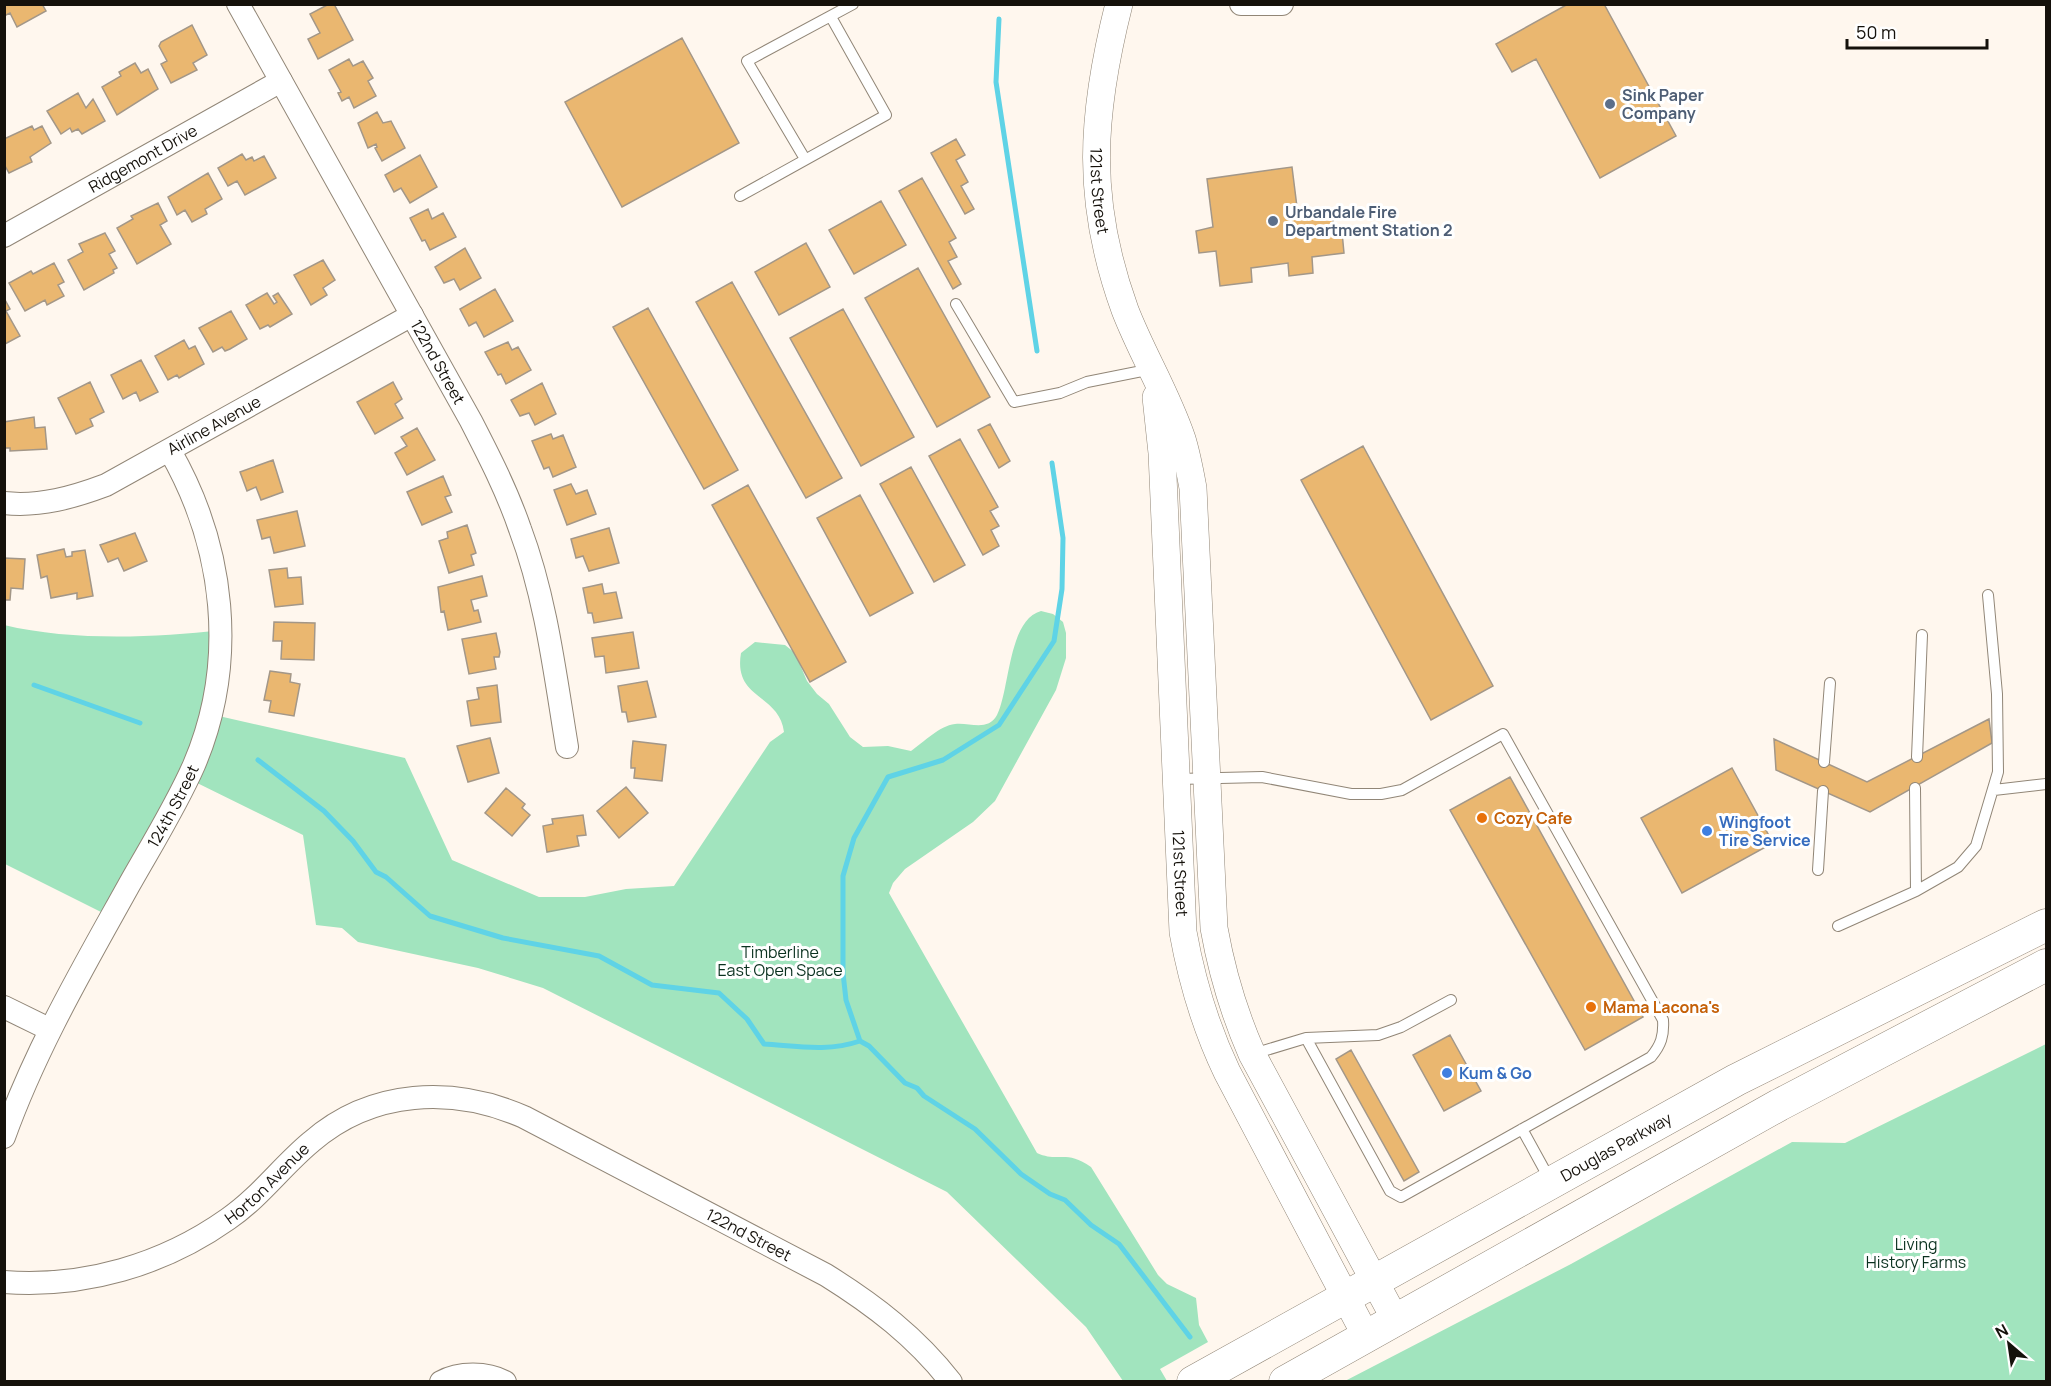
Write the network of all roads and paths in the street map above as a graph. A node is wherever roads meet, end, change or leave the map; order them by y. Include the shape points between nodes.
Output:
1 (238, 4) edge
2 (853, 4) edge
3 (1119, 4) edge
4 (1241, 4) edge
5 (1282, 4) edge
6 (831, 16) junction
7 (281, 81) junction
8 (805, 159) junction
9 (740, 196) dead end
10 (4, 236) edge
11 (956, 304) dead end
12 (412, 315) junction
13 (1153, 369) junction
14 (170, 451) junction
15 (4, 503) edge
16 (1988, 595) dead end
17 (1922, 635) dead end
18 (1830, 683) dead end
19 (567, 747) dead end
20 (1917, 757) dead end
21 (1824, 762) dead end
22 (1178, 778) junction
23 (1209, 779) junction
24 (2046, 784) edge
25 (1915, 788) dead end
26 (1994, 790) junction
27 (1823, 791) dead end
28 (1818, 870) dead end
29 (1916, 891) junction
30 (2046, 925) edge
31 (1838, 926) dead end
32 (2046, 965) edge
33 (1451, 1000) dead end
34 (4, 1007) edge
35 (50, 1029) junction
36 (1306, 1038) junction
37 (1252, 1054) junction
38 (524, 1117) joint
39 (1522, 1130) junction
40 (4, 1137) edge
41 (1551, 1183) junction
42 (1375, 1281) junction
43 (4, 1282) edge
44 (1345, 1298) junction
45 (1395, 1319) junction
46 (1366, 1336) junction
47 (441, 1382) edge
48 (505, 1382) edge
49 (951, 1382) edge
50 (1193, 1382) edge
51 (1285, 1382) edge

1 - 7 street, 122nd Street
2 - 6 lane
3 - 13 street, 121st Street via 1099,92 1096,178 1111,270
4 - 5 street
6 - 8 lane via 886,115
6 - 8 lane via 747,61
7 - 10 street, Ridgemont Drive
7 - 12 street, 122nd Street
8 - 9 lane
11 - 13 lane via 1014,402
12 - 14 street, Airline Avenue
12 - 19 street, 122nd Street via 500,477 521,530 537,583
13 - 22 street, 121st Street via 1162,453
13 - 23 street, 121st Street via 1182,441 1193,489
14 - 15 street, Airline Avenue via 115,481 77,496 40,503
14 - 35 street, 124th Street via 207,533 217,576 221,622 216,689 194,765
16 - 26 lane via 1997,694 1998,772
17 - 20 lane
18 - 21 lane
22 - 23 lane
22 - 44 street, 121st Street via 1183,932 1192,982 1227,1072
23 - 37 street, 121st Street via 1214,928 1222,975
23 - 39 lane via 1262,777 1351,794 1381,794 1402,790 1503,734 1663,1020 1664,1032 1651,1057
24 - 26 lane
25 - 29 lane
26 - 29 lane via 1976,846 1958,867
27 - 28 lane
29 - 31 lane
30 - 41 main road, Douglas Parkway via 1776,1059
32 - 45 main road via 1779,1105
33 - 36 lane via 1378,1035
34 - 35 street
35 - 40 street, 124th Street
36 - 37 lane
36 - 39 lane via 1395,1196 1401,1197
37 - 42 street, 121st Street
38 - 43 street, Horton Avenue via 474,1099 445,1096 388,1101 336,1123 229,1219 167,1254 94,1277
38 - 49 street, 122nd Street via 869,1301 905,1330
39 - 41 lane
41 - 42 main road, Douglas Parkway
42 - 44 main road, Douglas Parkway
42 - 45 street, 121st Street
44 - 46 street, 121st Street
44 - 50 main road, Douglas Parkway
45 - 46 main road
46 - 51 main road
47 - 48 street via 451,1376 492,1375

